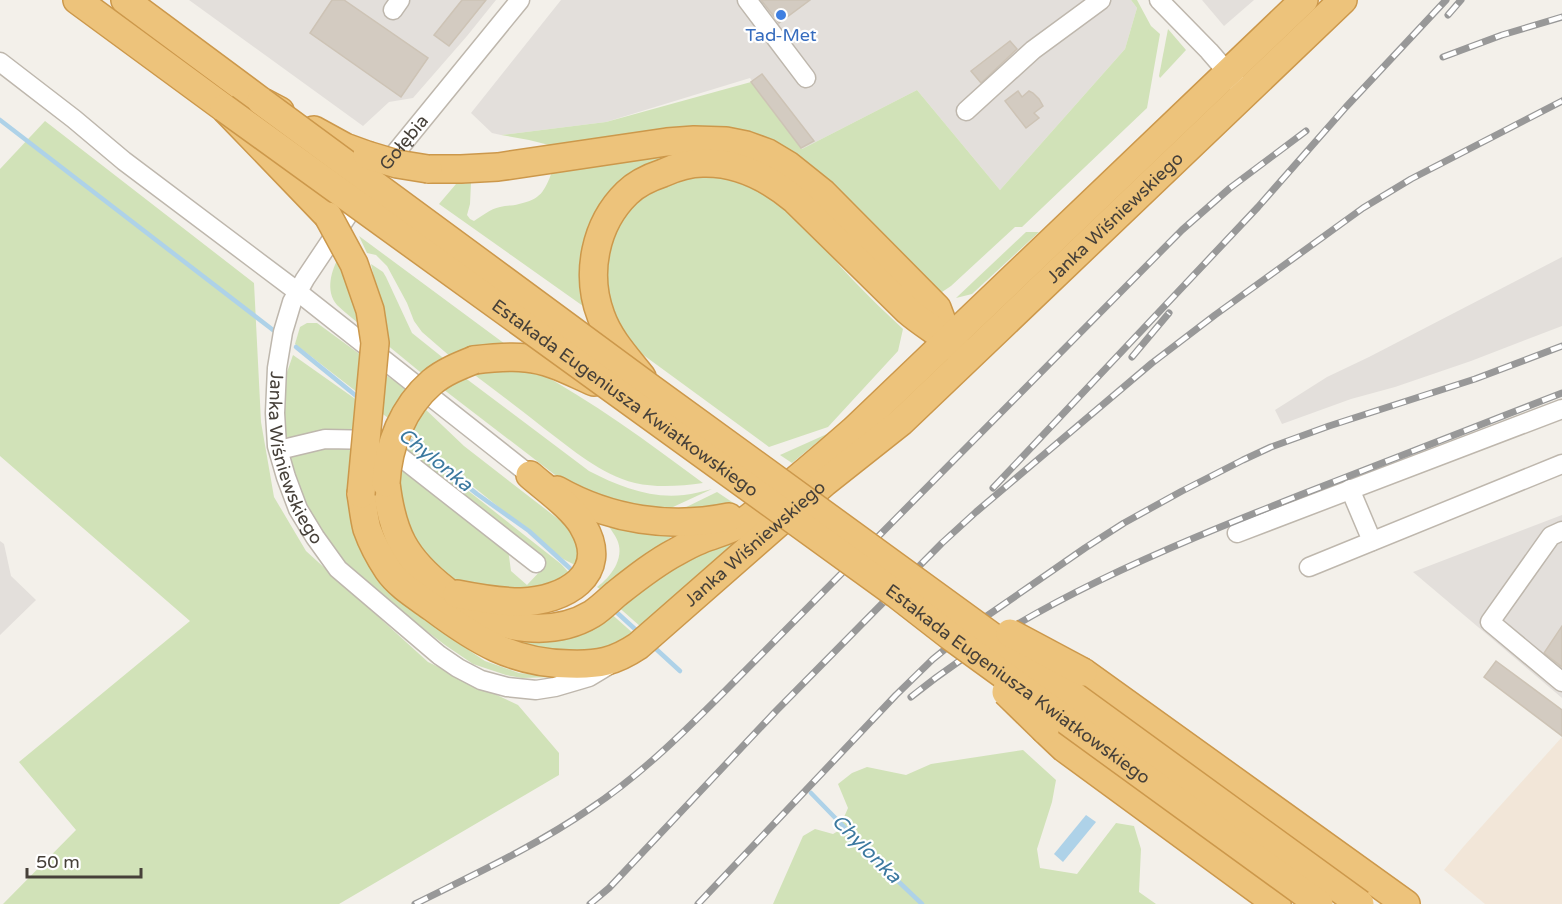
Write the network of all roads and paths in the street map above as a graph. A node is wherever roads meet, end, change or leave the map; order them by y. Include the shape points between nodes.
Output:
1 (77, 0) edge
2 (125, 0) edge
3 (520, 0) edge
4 (747, 0) edge
5 (1101, 0) edge
6 (1159, 0) edge
7 (1304, 0) edge
8 (1343, 0) edge
9 (0, 62) edge
10 (1227, 73) junction
11 (806, 78) dead end
12 (1246, 93) junction
13 (261, 101) junction
14 (224, 108) junction
15 (966, 111) dead end
16 (298, 292) junction
17 (949, 340) junction
18 (969, 359) junction
19 (652, 389) junction
20 (615, 391) junction
21 (1562, 409) edge
22 (279, 450) junction
23 (1562, 464) edge
24 (530, 475) junction
25 (1350, 489) junction
26 (768, 503) junction
27 (1562, 531) edge
28 (1237, 533) dead end
29 (1372, 541) junction
30 (536, 563) dead end
31 (1309, 567) dead end
32 (922, 586) junction
33 (447, 592) junction
34 (950, 636) junction
35 (629, 652) junction
36 (1562, 682) edge
37 (1277, 904) edge
38 (1319, 904) edge
39 (1360, 904) edge
40 (1406, 904) edge

1 - 14 highway, Estakada Eugeniusza Kwiatkowskiego
2 - 13 highway, Estakada Eugeniusza Kwiatkowskiego
3 - 16 street, Gołębia via 364,191
4 - 11 street
5 - 15 street via 1033,50
6 - 10 street
7 - 10 highway, Janka Wiśniewskiego
8 - 12 highway, Janka Wiśniewskiego
9 - 16 street
10 - 12 street
10 - 17 highway, Janka Wiśniewskiego
12 - 18 highway, Janka Wiśniewskiego
13 - 17 highway, bridge via 345,147 428,169 498,167 667,142 726,141 746,145 788,165 823,194 937,308
13 - 19 highway, Estakada Eugeniusza Kwiatkowskiego, bridge
14 - 20 highway, Estakada Eugeniusza Kwiatkowskiego, bridge
14 - 35 highway, bridge via 328,216 354,264 370,310 375,343 361,494 367,529 389,571 405,588 468,633 526,660 583,665
16 - 22 street, Janka Wiśniewskiego via 288,313 277,368 275,413
16 - 24 street
17 - 18 highway
17 - 19 highway, bridge via 908,311 784,191 750,171 730,166 680,166 628,191 600,234 593,259 594,291 601,317 617,345
17 - 26 highway, Janka Wiśniewskiego via 854,430
18 - 35 highway, Janka Wiśniewskiego via 902,422 824,483
19 - 32 highway, Estakada Eugeniusza Kwiatkowskiego, bridge
20 - 33 highway, Janka Wiśniewskiego, bridge via 549,363 510,357 474,360 456,367 423,391 395,436 386,483 388,506 400,542 420,569
20 - 34 highway, Estakada Eugeniusza Kwiatkowskiego, bridge
21 - 25 street
22 - 30 street via 325,439 379,440
22 - 35 street, Janka Wiśniewskiego via 298,509 338,569 458,668 481,680 536,690 589,677
23 - 29 street
24 - 26 highway via 606,512 655,522 718,519
24 - 33 highway via 583,525 592,557 589,570 569,590 538,600 482,599
25 - 28 street
25 - 29 street
26 - 33 highway, Janka Wiśniewskiego via 731,529 674,552 591,614 568,624 544,628 502,624 461,604
27 - 36 street via 1551,536 1490,622
29 - 31 street
32 - 39 highway, Estakada Eugeniusza Kwiatkowskiego, bridge
32 - 40 highway, bridge via 1083,672
34 - 37 highway, bridge via 1065,748
34 - 38 highway, Estakada Eugeniusza Kwiatkowskiego, bridge

